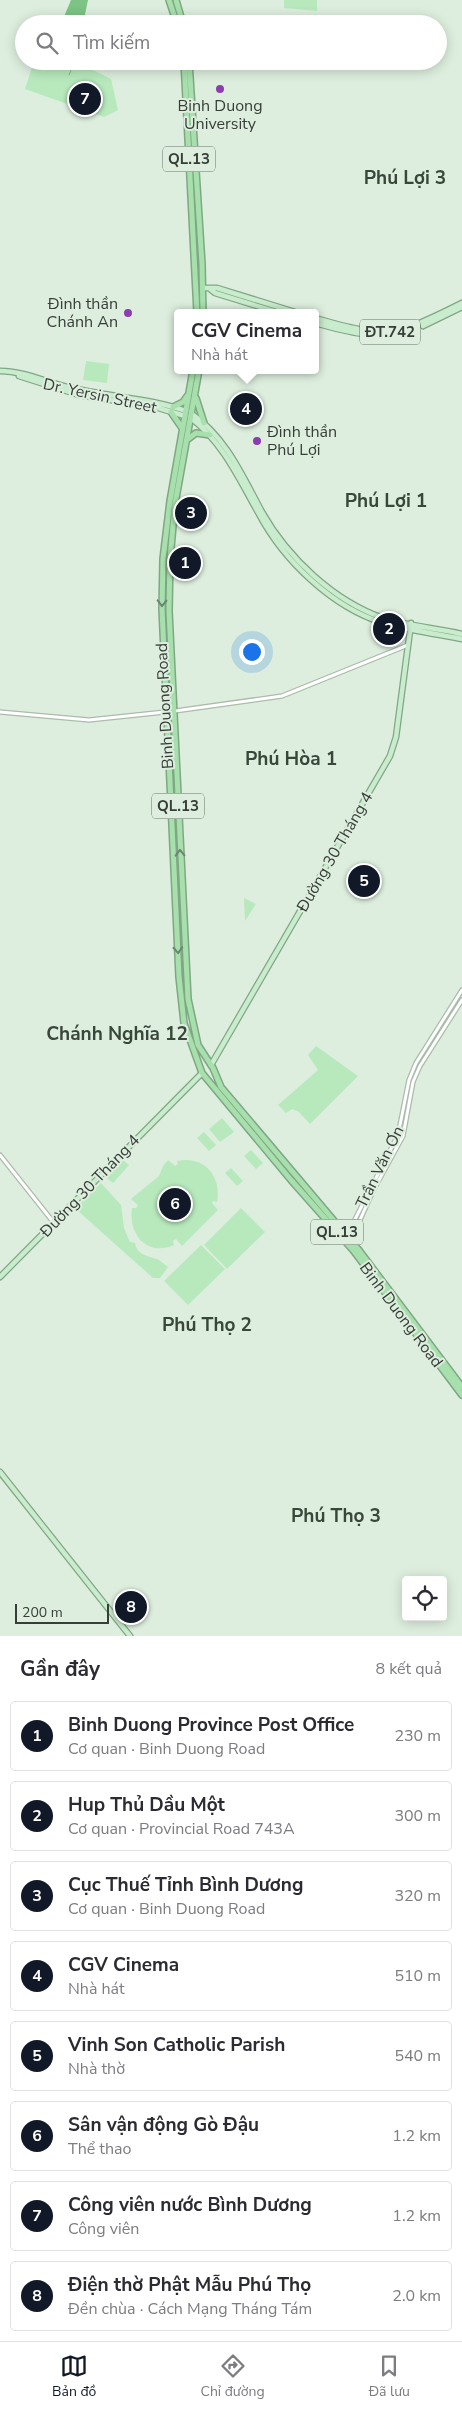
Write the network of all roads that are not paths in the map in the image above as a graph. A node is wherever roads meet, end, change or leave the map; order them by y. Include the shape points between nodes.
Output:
1 (169, 0) edge
2 (176, 0) edge
3 (174, 15) edge
4 (180, 15) edge
5 (185, 70) edge
6 (190, 70) edge
7 (197, 288) junction
8 (203, 288) junction
9 (210, 289) junction
10 (462, 303) edge
11 (462, 307) edge
12 (197, 309) edge
13 (203, 309) edge
14 (267, 309) edge
15 (285, 309) edge
16 (319, 319) edge
17 (319, 324) edge
18 (393, 334) junction
19 (0, 371) edge
20 (193, 374) edge
21 (198, 374) edge
22 (192, 393) junction
23 (172, 409) junction
24 (185, 413) junction
25 (192, 416) junction
26 (204, 424) junction
27 (182, 429) junction
28 (210, 435) junction
29 (186, 442) junction
30 (236, 468) junction
31 (163, 558) junction
32 (170, 559) junction
33 (410, 626) junction
34 (462, 634) edge
35 (462, 639) edge
36 (410, 644) junction
37 (175, 711) junction
38 (0, 712) edge
39 (165, 712) junction
40 (179, 902) junction
41 (462, 990) edge
42 (462, 1000) edge
43 (213, 1068) junction
44 (202, 1073) junction
45 (0, 1156) edge
46 (54, 1223) junction
47 (349, 1238) junction
48 (0, 1277) edge
49 (438, 1359) junction
50 (462, 1387) edge
51 (462, 1395) edge
52 (0, 1472) edge
53 (130, 1636) edge

1 - 3 highway
2 - 4 highway
5 - 7 highway, QL.13 via 194,284
6 - 8 highway, QL.13
7 - 8 highway
7 - 12 highway, QL.13
8 - 9 main road
8 - 13 highway, QL.13
9 - 14 main road
9 - 15 main road via 217,288
10 - 18 main road, ĐT.742
11 - 18 main road, ĐT.742 via 422,326
16 - 18 main road, ĐT.742 via 360,330
17 - 18 main road, ĐT.742 via 356,334
19 - 23 main road, Dr. Yersin Street via 68,390
20 - 22 highway, Binh Duong Road / QL.13
21 - 22 highway, Binh Duong Road / QL.13
22 - 23 highway
22 - 24 highway, Binh Duong Road / QL.13
22 - 25 highway, Binh Duong Road / QL.13
22 - 26 highway
23 - 24 main road, Dr. Yersin Street
23 - 27 highway
24 - 25 highway
24 - 27 highway, Binh Duong Road / QL.13
25 - 26 main road
25 - 28 main road
25 - 29 highway, Binh Duong Road / QL.13
26 - 30 main road via 226,448
27 - 31 highway, Binh Duong Road / QL.13
28 - 29 highway via 196,433
28 - 30 main road
29 - 32 highway, Binh Duong Road / QL.13
30 - 33 main road via 274,539 310,578 364,615 384,623
31 - 32 highway
31 -> 39 highway, Binh Duong Road / QL.13
32 - 37 highway, Binh Duong Road / QL.13 via 169,611
33 - 34 main road
33 - 35 main road
33 - 36 main road, Đường 30 Tháng 4
36 - 37 street via 282,696
36 - 43 main road, Đường 30 Tháng 4 via 396,737 390,756
37 - 39 highway
40 -> 37 highway, Binh Duong Road / QL.13
38 - 39 street via 89,720
39 - 40 highway, Binh Duong Road / QL.13
40 - 43 highway, Binh Duong Road / QL.13 via 191,1022 198,1045
40 -> 44 highway, Binh Duong Road / QL.13 via 179,977 184,1023
41 - 47 street, Trần Văn Ơn via 416,1063 409,1080 398,1136
42 - 47 street, Trần Văn Ơn via 420,1066 413,1082 403,1136
43 - 44 highway via 204,1065
43 - 44 highway via 211,1076
43 - 47 highway, Binh Duong Road / QL.13 via 226,1094
44 - 46 main road, Đường 30 Tháng 4
44 - 49 highway, Binh Duong Road / QL.13 via 353,1250
45 - 46 street
46 - 48 main road, Đường 30 Tháng 4
47 - 49 highway, Binh Duong Road / QL.13
49 - 50 highway, Binh Duong Road / QL.13
49 - 51 highway, Binh Duong Road / QL.13
52 - 53 main road

